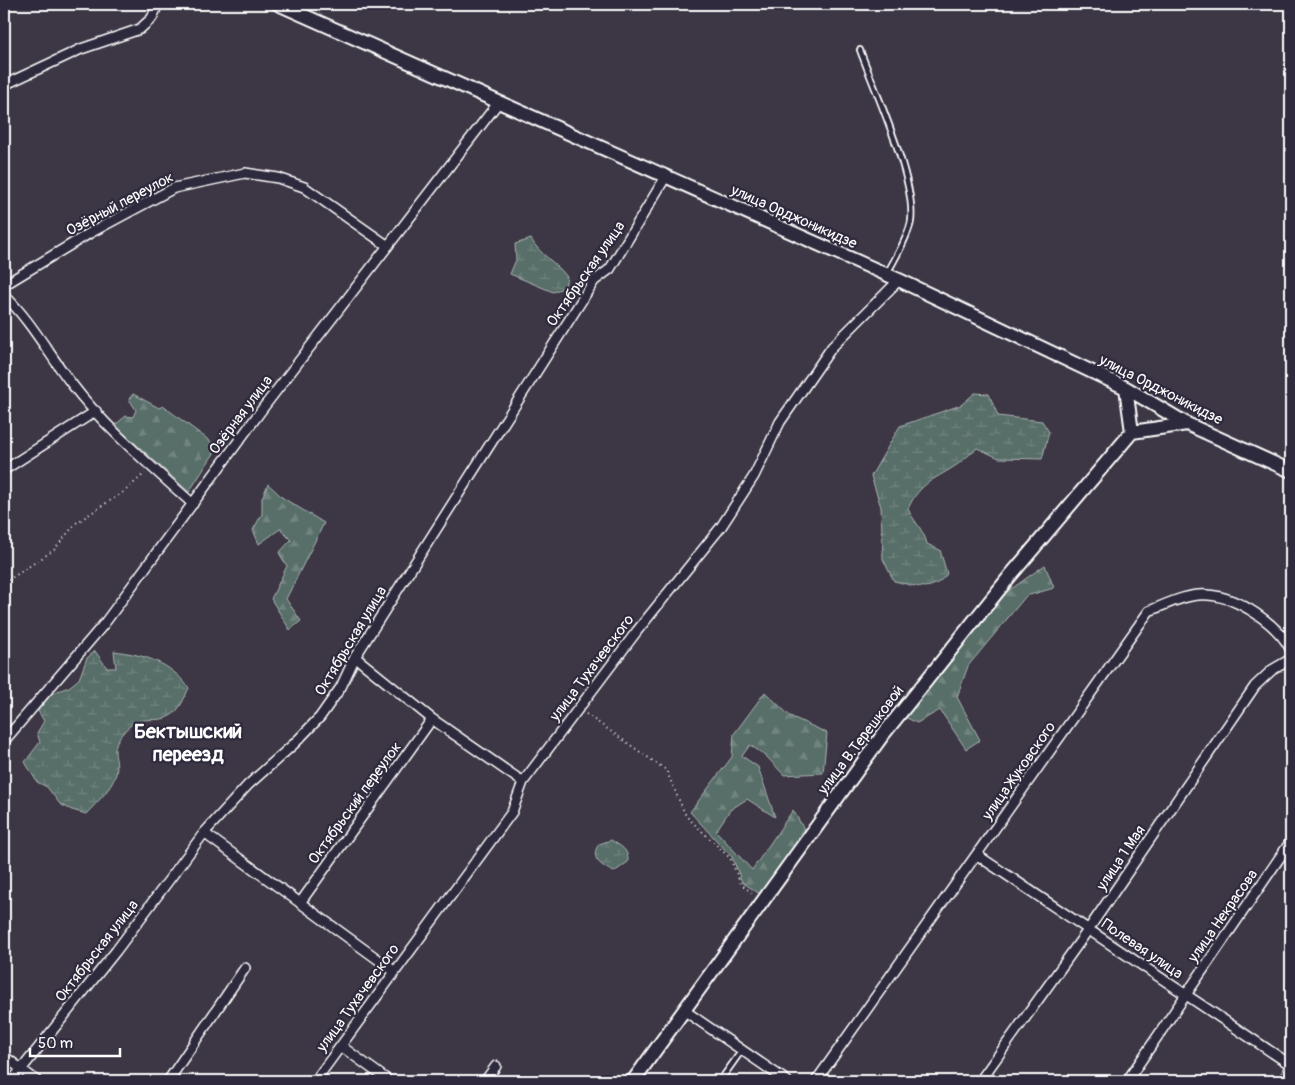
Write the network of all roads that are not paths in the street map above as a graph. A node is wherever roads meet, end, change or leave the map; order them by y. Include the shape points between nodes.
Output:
1 (158, 4) edge
2 (278, 4) edge
3 (860, 50) dead end
4 (4, 86) edge
5 (498, 103) junction
6 (665, 178) junction
7 (388, 246) junction
8 (887, 275) junction
9 (899, 280) junction
10 (4, 285) edge
11 (4, 294) edge
12 (1126, 388) junction
13 (96, 411) junction
14 (1187, 424) junction
15 (1132, 432) junction
16 (4, 470) edge
17 (1291, 471) edge
18 (193, 504) junction
19 (1291, 650) edge
20 (355, 657) junction
21 (1291, 659) edge
22 (432, 719) junction
23 (4, 741) edge
24 (524, 782) junction
25 (204, 833) junction
26 (1291, 841) edge
27 (977, 855) junction
28 (300, 903) junction
29 (1088, 930) junction
30 (244, 968) dead end
31 (394, 971) junction
32 (1186, 995) junction
33 (685, 1011) junction
34 (341, 1046) junction
35 (742, 1050) junction
36 (4, 1056) edge
37 (1291, 1063) edge
38 (496, 1066) dead end
39 (20, 1070) junction
40 (12, 1081) edge
41 (37, 1081) edge
42 (168, 1081) edge
43 (315, 1081) edge
44 (389, 1081) edge
45 (485, 1081) edge
46 (633, 1081) edge
47 (720, 1081) edge
48 (787, 1081) edge
49 (816, 1081) edge
50 (980, 1081) edge
51 (1127, 1081) edge
52 (1285, 1081) edge

1 - 4 street via 152,18 140,29 81,49
2 - 5 main road, улица Орджоникидзе
3 - 8 lane via 907,179 910,222
5 - 6 main road, улица Орджоникидзе
5 - 7 street, Озёрная улица
6 - 8 main road, улица Орджоникидзе
6 - 20 street, Октябрьская улица via 610,269 594,281
7 - 10 street, Озёрный переулок via 304,187 278,178 245,173 174,188 90,233
7 - 18 street, Озёрная улица
8 - 9 main road, улица Орджоникидзе
9 - 12 main road, улица Орджоникидзе
9 - 24 street, улица Тухачевского via 832,347 780,422 754,476 721,528 637,631
11 - 13 street via 23,314 71,384
12 - 14 main road, улица Орджоникидзе
12 - 15 main road
13 - 16 street
13 - 18 street
14 - 15 main road
14 - 17 main road, улица Орджоникидзе
15 - 33 main road, улица В.Терешковой via 1010,576 882,736
18 - 23 street, Озёрная улица via 104,624
19 - 27 street, улица Жуковского via 1273,625 1245,608 1208,595 1178,600 1149,611
20 - 22 street
20 - 25 street, Октябрьская улица via 342,688 320,717 248,785
21 - 29 street, улица 1 Мая via 1272,670 1255,686
22 - 24 street
22 - 28 street, Октябрьский переулок
24 - 31 street, улица Тухачевского via 512,812
25 - 28 street
25 - 39 street, Октябрьская улица via 116,952
26 - 32 street, улица Некрасова
27 - 29 street, Полевая улица
27 - 49 street, улица Жуковского
28 - 31 street
29 - 32 street, Полевая улица
29 - 50 street, улица 1 Мая
30 - 42 street
31 - 34 street, улица Тухачевского
32 - 37 street, Полевая улица
32 - 51 street, улица Некрасова
33 - 35 street
33 - 46 main road, улица В.Терешковой
34 - 43 street, улица Тухачевского
34 - 44 street
35 - 47 lane
35 - 48 street
36 - 39 street
37 - 52 street
38 - 45 street
39 - 40 street, Октябрьская улица
39 - 41 street

